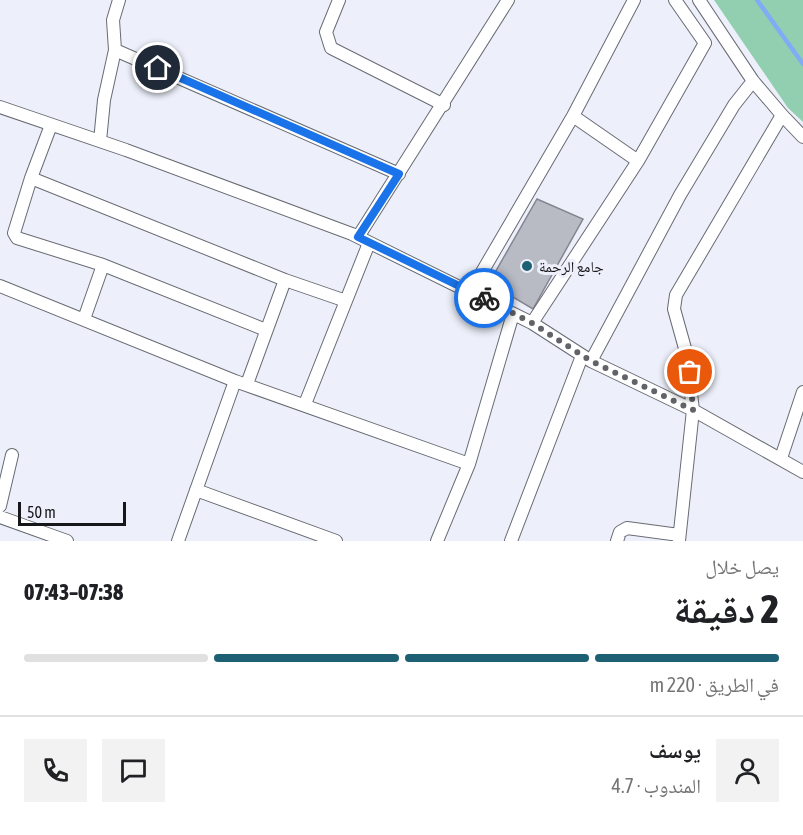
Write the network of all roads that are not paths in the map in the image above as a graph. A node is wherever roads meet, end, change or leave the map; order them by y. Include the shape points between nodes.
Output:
1 (119, 0) edge
2 (339, 0) edge
3 (508, 0) edge
4 (634, 0) edge
5 (675, 0) edge
6 (699, 0) edge
7 (721, 33) junction
8 (705, 43) junction
9 (115, 50) junction
10 (753, 81) junction
11 (444, 105) junction
12 (0, 107) edge
13 (573, 116) junction
14 (782, 116) junction
15 (51, 125) junction
16 (803, 137) edge
17 (100, 141) junction
18 (638, 161) junction
19 (399, 174) junction
20 (31, 178) junction
21 (364, 240) junction
22 (103, 265) junction
23 (285, 280) junction
24 (0, 286) edge
25 (471, 291) junction
26 (346, 301) junction
27 (513, 314) junction
28 (84, 319) junction
29 (532, 323) junction
30 (266, 330) junction
31 (586, 358) junction
32 (241, 383) junction
33 (803, 392) edge
34 (305, 404) junction
35 (693, 410) junction
36 (12, 455) dead end
37 (781, 458) junction
38 (469, 464) junction
39 (803, 472) edge
40 (196, 490) junction
41 (0, 506) edge
42 (0, 517) edge
43 (679, 538) edge
44 (67, 541) edge
45 (178, 541) edge
46 (336, 541) edge
47 (437, 541) edge
48 (511, 541) edge
49 (616, 541) edge

1 - 9 street via 113,20
2 - 11 street via 326,32 332,48
3 - 11 street
4 - 13 street
5 - 8 street
6 - 7 street
7 - 8 street
7 - 10 street
8 - 18 street
9 - 17 street via 102,108
9 - 19 street
10 - 14 street
10 - 31 street via 734,105
11 - 19 street
12 - 15 street
13 - 18 street
13 - 25 street
14 - 16 street
14 - 35 street via 676,295 674,309 686,352
15 - 17 street
15 - 20 street
17 - 21 street
18 - 29 street
19 - 21 street
20 - 22 street via 14,230 16,238
20 - 23 street
21 - 25 street
21 - 26 street
22 - 28 street
22 - 30 street
23 - 26 street
23 - 30 street
24 - 28 street
25 - 27 street
26 - 34 street
27 - 29 street
27 - 38 street
28 - 32 street
29 - 31 street
30 - 32 street
31 - 35 street
31 - 48 street
32 - 34 street
32 - 40 street
33 - 37 street
34 - 38 street
35 - 37 street
35 - 43 street
36 - 41 street
37 - 39 street
38 - 47 street
40 - 45 street
40 - 46 street
42 - 44 street
43 - 49 street via 627,528

